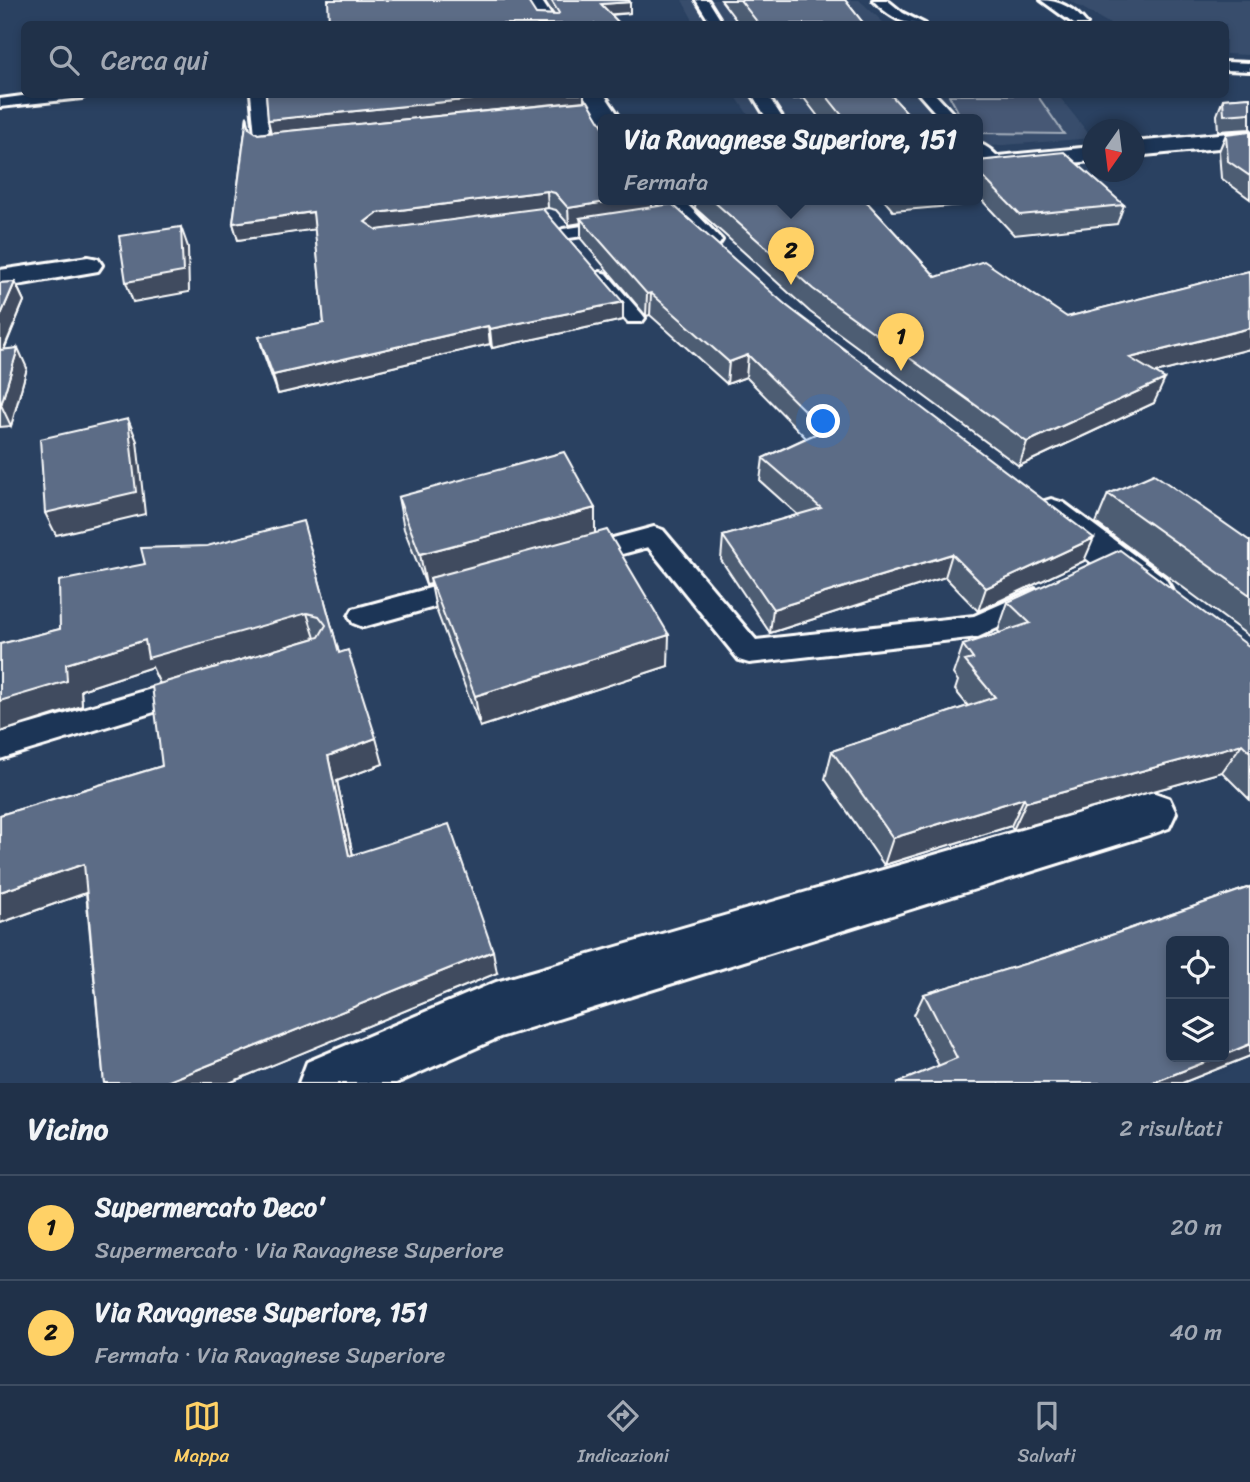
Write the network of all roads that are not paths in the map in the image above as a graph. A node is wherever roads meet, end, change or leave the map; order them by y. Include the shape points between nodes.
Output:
1 (532, 0) edge
2 (702, 0) edge
3 (879, 0) edge
4 (1047, 0) edge
5 (546, 21) edge
6 (715, 21) edge
7 (912, 21) edge
8 (1078, 21) edge
9 (1229, 66) edge
10 (1250, 67) edge
11 (46, 98) edge
12 (258, 98) edge
13 (762, 98) edge
14 (930, 98) edge
15 (0, 103) edge
16 (772, 114) edge
17 (945, 114) edge
18 (302, 138) edge
19 (1250, 138) edge
20 (1145, 148) edge
21 (1082, 154) edge
22 (984, 159) edge
23 (668, 211) edge
24 (548, 216) edge
25 (629, 224) edge
26 (563, 234) junction
27 (730, 259) edge
28 (88, 265) dead end
29 (0, 279) edge
30 (635, 318) dead end
31 (1027, 494) edge
32 (561, 562) edge
33 (495, 580) edge
34 (1053, 590) edge
35 (1177, 608) edge
36 (363, 616) dead end
37 (211, 683) edge
38 (0, 746) edge
39 (1152, 814) dead end
40 (328, 1083) edge

1 - 5 street
2 - 6 lane
3 - 7 lane
4 - 8 lane
9 - 10 lane
11 - 15 lane
12 - 18 lane via 262,142
13 - 16 lane
14 - 17 lane
19 - 20 street
21 - 22 street
23 - 27 street
24 - 26 lane
25 - 26 lane
26 - 30 lane
28 - 29 street
31 - 35 street via 1103,567
32 - 34 lane via 653,536 749,652 978,626
33 - 36 lane
37 - 38 lane
39 - 40 street via 496,1010

